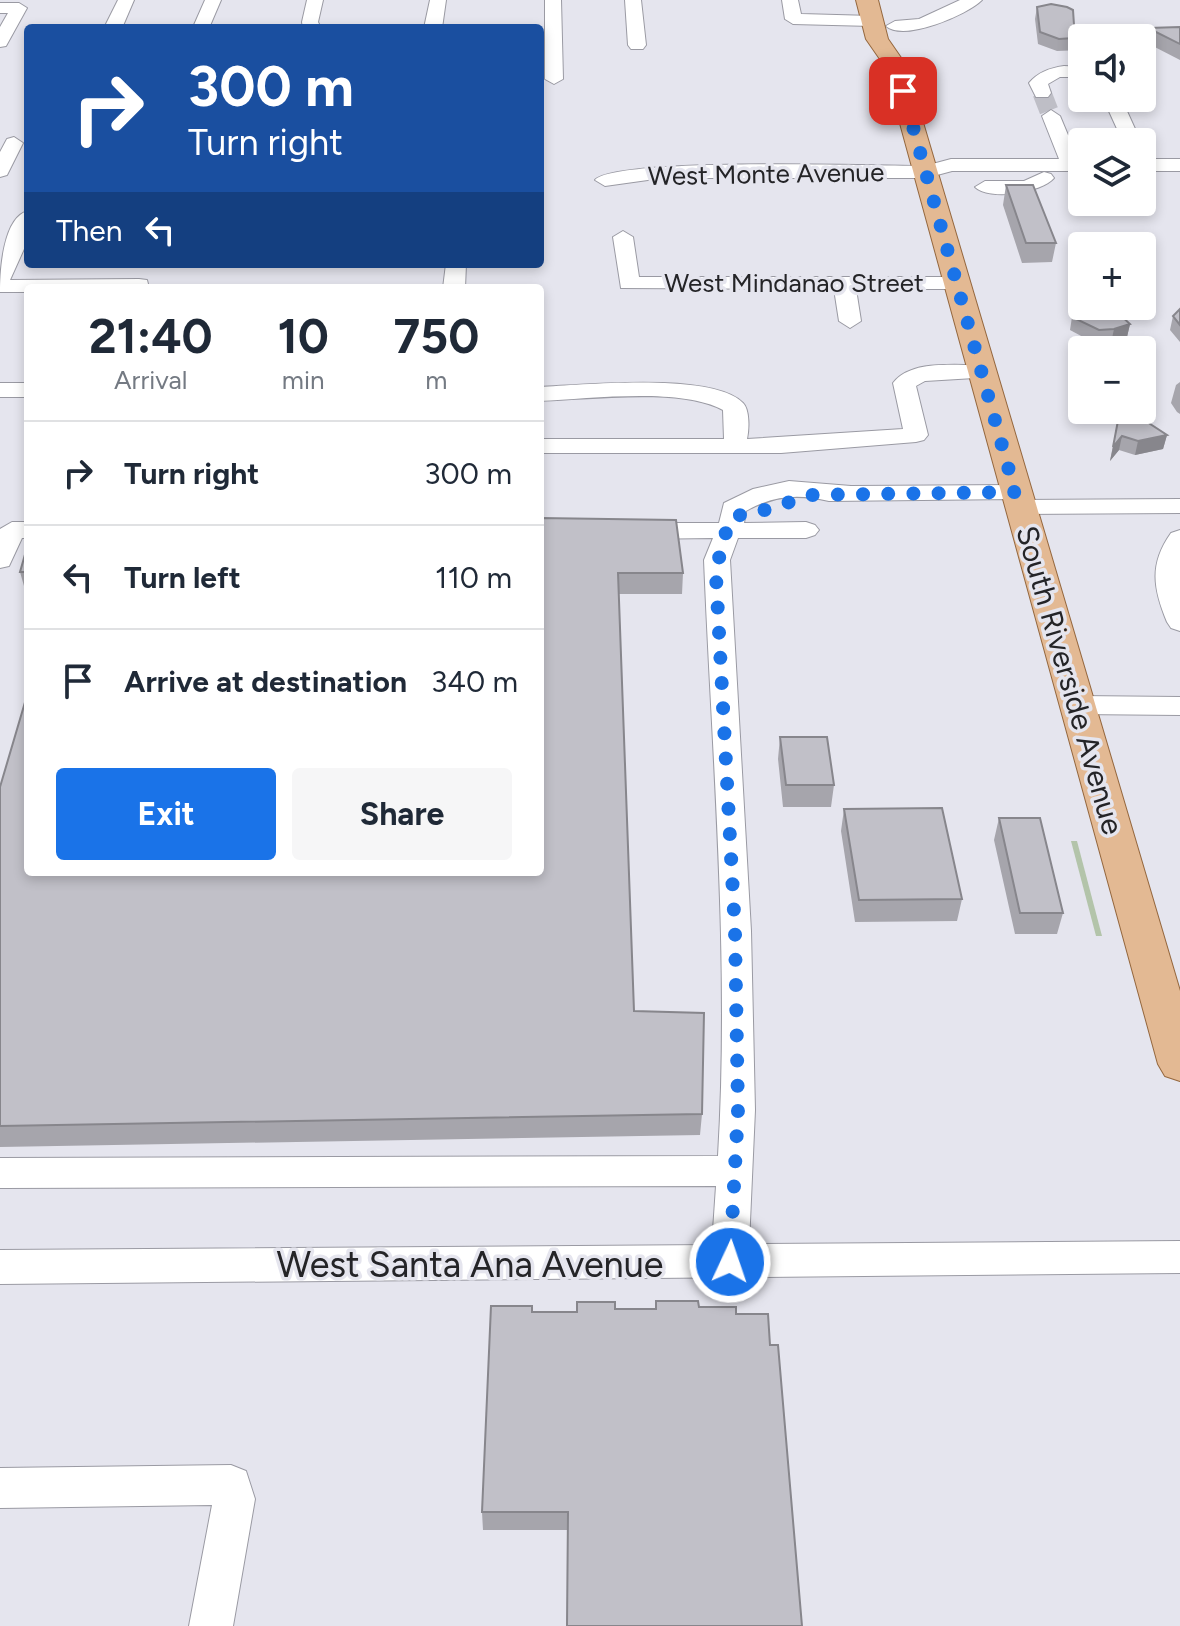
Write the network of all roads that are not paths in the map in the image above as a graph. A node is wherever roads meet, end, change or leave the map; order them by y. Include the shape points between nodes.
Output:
1 (126, 0) edge
2 (213, 0) edge
3 (315, 0) edge
4 (438, 0) edge
5 (553, 0) edge
6 (633, 0) edge
7 (790, 0) edge
8 (885, 0) edge
9 (974, 0) edge
10 (0, 8) edge
11 (869, 10) edge
12 (115, 24) edge
13 (203, 24) edge
14 (311, 24) edge
15 (434, 24) edge
16 (895, 26) junction
17 (0, 42) edge
18 (637, 45) dead end
19 (895, 65) junction
20 (1068, 72) edge
21 (554, 79) dead end
22 (1042, 93) dead end
23 (1051, 116) tunnel mouth
24 (14, 143) edge
25 (1068, 149) edge
26 (1156, 164) edge
27 (1039, 165) junction
28 (1068, 165) edge
29 (1180, 165) edge
30 (0, 171) edge
31 (926, 172) junction
32 (605, 180) dead end
33 (985, 187) dead end
34 (24, 227) edge
35 (623, 237) dead end
36 (0, 279) edge
37 (140, 279) edge
38 (844, 283) junction
39 (959, 283) junction
40 (40, 284) edge
41 (24, 285) edge
42 (0, 286) edge
43 (850, 321) dead end
44 (983, 372) junction
45 (0, 390) edge
46 (24, 390) edge
47 (544, 394) edge
48 (734, 445) junction
49 (544, 446) edge
50 (1017, 500) junction
51 (1180, 506) edge
52 (730, 523) junction
53 (806, 530) dead end
54 (618, 531) edge
55 (1180, 538) edge
56 (1180, 622) edge
57 (1078, 705) junction
58 (1180, 706) edge
59 (1180, 1064) edge
60 (735, 1171) junction
61 (0, 1173) edge
62 (1180, 1257) edge
63 (730, 1262) junction
64 (0, 1267) edge
65 (0, 1488) edge
66 (211, 1626) edge

1 - 12 street
2 - 13 street
3 - 14 street
4 - 15 street
5 - 21 street
6 - 18 street
7 - 11 street via 793,19
8 - 16 main road, South Riverside Avenue
9 - 16 street via 922,24
10 - 17 street via 19,8
11 - 19 main road, South Riverside Avenue via 877,39
16 - 19 main road, South Riverside Avenue via 900,41
19 - 31 main road, South Riverside Avenue
20 - 22 street via 1045,76 1038,83
23 - 25 street
24 - 30 street
26 - 29 street
27 - 28 street, West Monte Avenue
27 - 31 street, West Monte Avenue via 951,165
27 - 33 street via 1044,178 1037,184
31 - 32 street, West Monte Avenue via 662,172
31 - 39 main road, South Riverside Avenue
34 - 36 street
35 - 38 street, West Mindanao Street via 629,283
37 - 40 street
38 - 39 street, West Mindanao Street
38 - 43 street
39 - 44 main road, South Riverside Avenue
41 - 42 street
44 - 48 street via 920,374 904,383 916,435
44 - 50 main road, South Riverside Avenue
45 - 46 street
47 - 48 street via 710,394 734,407
48 - 49 street
50 - 51 street
50 - 52 street via 812,495
50 - 57 main road, South Riverside Avenue
52 - 53 street
52 - 54 street via 664,520
52 - 60 street via 716,576 735,931
55 - 56 street via 1170,555 1165,583
57 - 58 street
57 - 59 main road, South Riverside Avenue
60 - 61 street
60 - 63 street
62 - 63 street, West Santa Ana Avenue
63 - 64 street, West Santa Ana Avenue
65 - 66 street via 231,1485 234,1499

